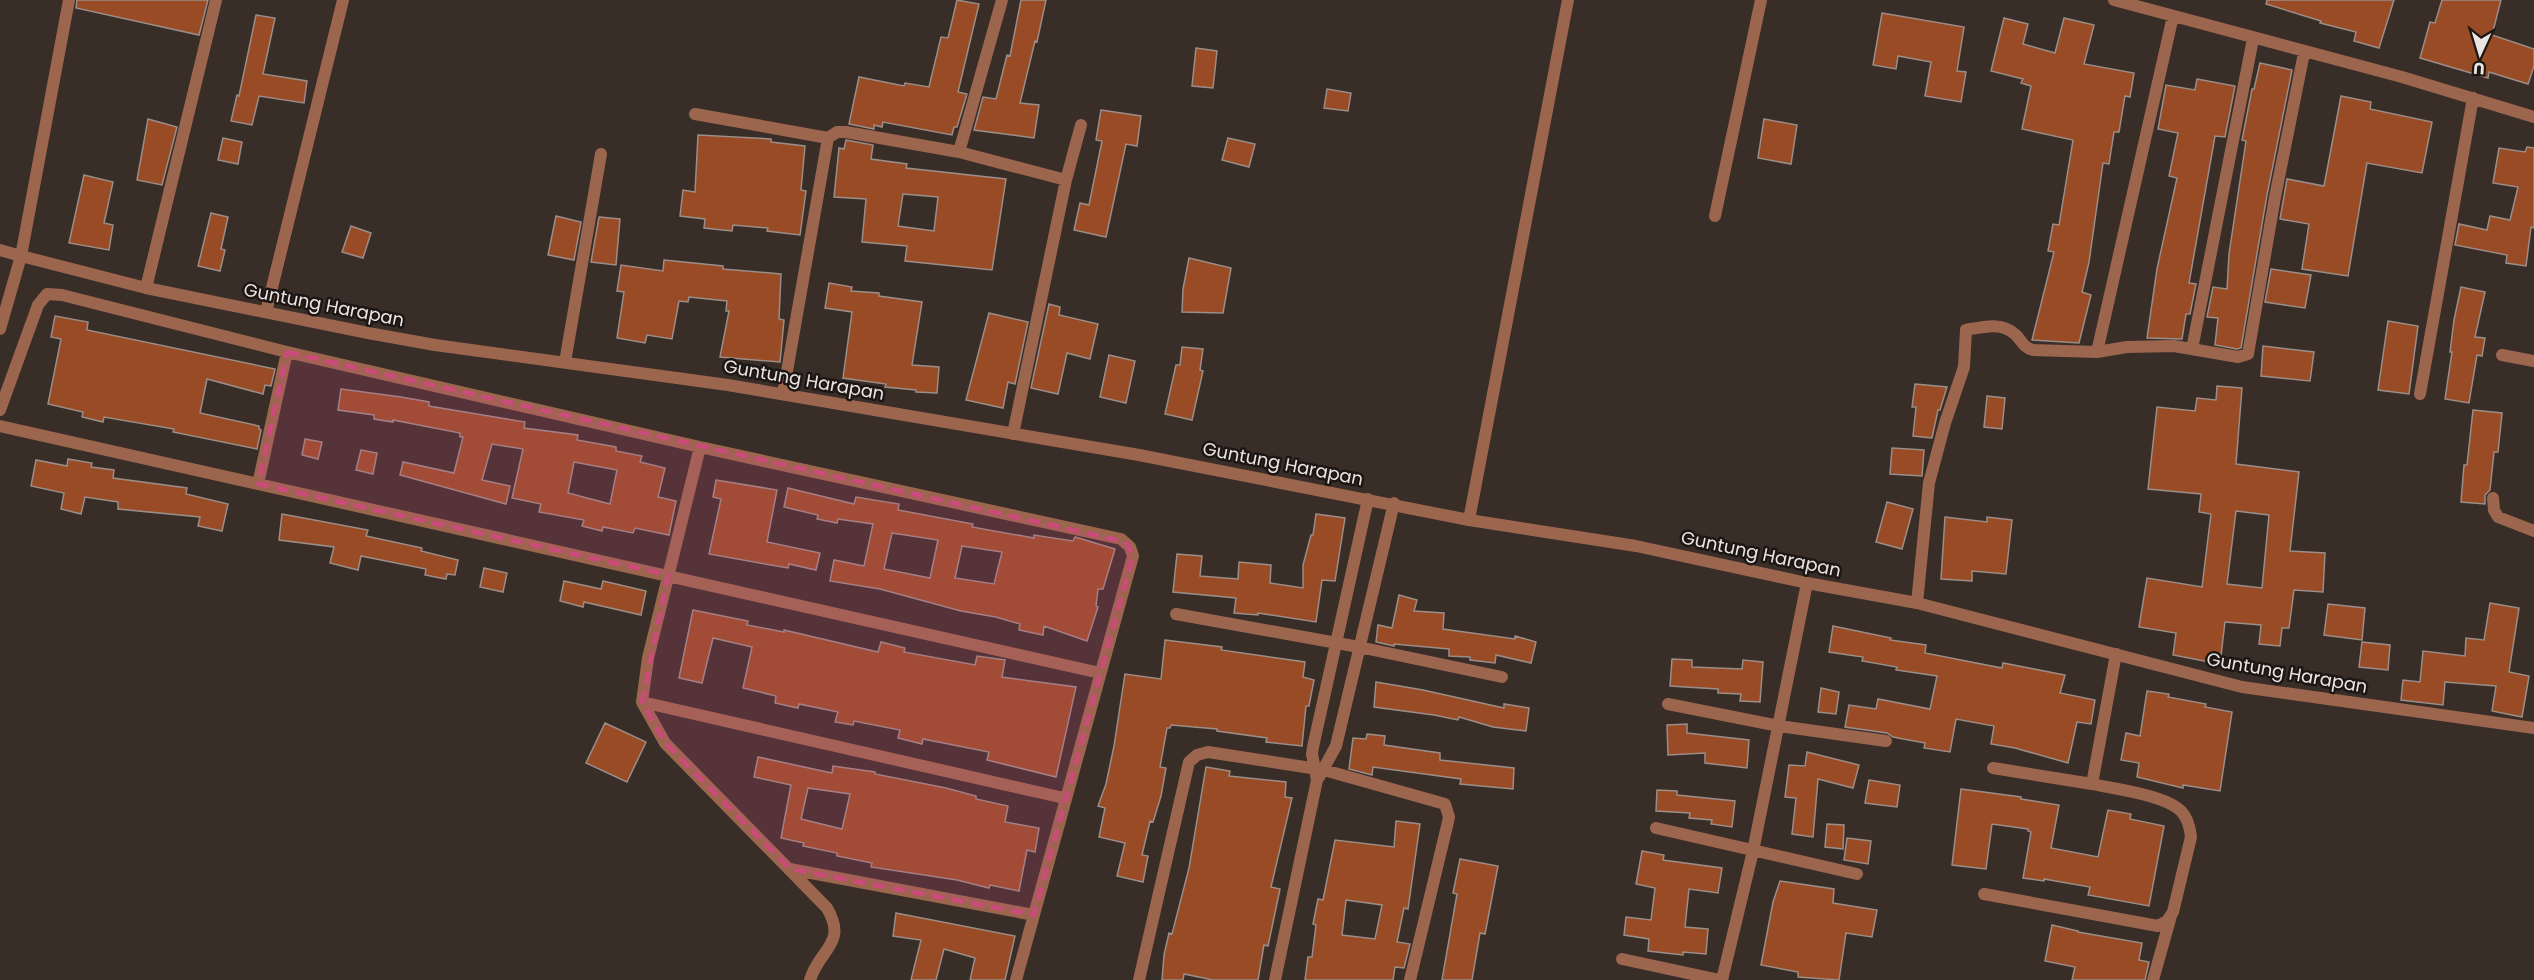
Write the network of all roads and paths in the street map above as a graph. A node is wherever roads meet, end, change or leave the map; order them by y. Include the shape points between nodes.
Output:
1 (69, 0) edge
2 (216, 0) edge
3 (343, 0) edge
4 (1002, 0) edge
5 (1568, 0) edge
6 (1761, 0) edge
7 (2114, 0) edge
8 (2148, 5) edge
9 (2173, 16) junction
10 (2253, 39) junction
11 (2304, 53) junction
12 (2473, 99) junction
13 (695, 114) dead end
14 (2534, 117) edge
15 (1082, 125) dead end
16 (828, 138) junction
17 (959, 153) junction
18 (601, 154) dead end
19 (1066, 180) junction
20 (1715, 216) dead end
21 (0, 250) edge
22 (21, 256) junction
23 (146, 288) junction
24 (266, 312) junction
25 (0, 329) edge
26 (2192, 349) junction
27 (287, 352) junction
28 (2097, 352) junction
29 (2502, 355) dead end
30 (2534, 361) edge
31 (565, 362) junction
32 (783, 394) junction
33 (2420, 394) dead end
34 (0, 410) edge
35 (0, 426) edge
36 (1013, 434) junction
37 (700, 447) junction
38 (258, 484) junction
39 (2493, 498) dead end
40 (1368, 499) junction
41 (1394, 503) junction
42 (1469, 520) junction
43 (2534, 531) edge
44 (668, 575) junction
45 (1807, 583) junction
46 (1917, 603) junction
47 (1176, 614) dead end
48 (1334, 642) junction
49 (1359, 647) junction
50 (2115, 654) junction
51 (1100, 673) junction
52 (1502, 677) dead end
53 (642, 702) junction
54 (1668, 704) dead end
55 (1779, 726) junction
56 (2534, 728) edge
57 (1886, 741) dead end
58 (1993, 768) dead end
59 (1319, 773) junction
60 (2092, 784) junction
61 (1064, 798) junction
62 (1656, 828) dead end
63 (1753, 851) junction
64 (790, 869) junction
65 (1857, 874) dead end
66 (1984, 894) dead end
67 (2173, 912) junction
68 (1034, 915) junction
69 (1622, 959) dead end
70 (810, 980) edge
71 (1016, 980) edge
72 (1139, 980) edge
73 (1275, 980) edge
74 (1410, 980) edge
75 (1721, 980) edge
76 (2153, 980) edge

1 - 22 street
2 - 23 street
3 - 24 street
4 - 17 street
5 - 42 street
6 - 20 street
7 - 8 street
8 - 9 street
9 - 10 street
9 - 28 street
10 - 11 street
10 - 26 street
11 - 12 street
11 - 26 street via 2249,351 2241,357
12 - 14 street
12 - 33 street
13 - 16 street
15 - 19 street
16 - 17 street via 846,132
16 - 32 street
17 - 19 street
18 - 31 street
19 - 36 street
21 - 22 street, Guntung Harapan
22 - 23 street, Guntung Harapan
22 - 25 street
23 - 24 street, Guntung Harapan
24 - 31 street, Guntung Harapan via 435,345
26 - 28 street via 2141,346
27 - 34 street via 47,294 38,305
27 - 37 street
27 - 38 street
28 - 46 street via 2033,350 2024,347 2016,334 1996,326 1966,330 1964,367 1929,483
29 - 30 street
31 - 32 street, Guntung Harapan
32 - 36 street, Guntung Harapan
35 - 38 street
36 - 40 street, Guntung Harapan
37 - 44 street
37 - 51 street via 1121,539 1130,547 1132,556
38 - 44 street
39 - 43 street via 2498,517
40 - 41 street, Guntung Harapan
40 - 48 street
41 - 42 street, Guntung Harapan
41 - 49 street
42 - 45 street, Guntung Harapan via 1636,546
44 - 51 street
44 - 53 street
45 - 46 street, Guntung Harapan
45 - 55 street
46 - 50 street, Guntung Harapan
47 - 48 street
48 - 49 street
48 - 59 street via 1313,747
49 - 52 street
49 - 59 street via 1336,746
50 - 56 street, Guntung Harapan via 2242,687
50 - 60 street
51 - 61 street
53 - 61 street
53 - 64 street via 665,743
54 - 55 street
55 - 57 street
55 - 63 street
58 - 60 street
59 - 72 street via 1208,752 1193,757
59 - 73 street
59 - 74 street via 1439,801 1447,808 1447,826
60 - 67 street via 2167,802 2181,811 2191,837
61 - 68 street
62 - 63 street
63 - 65 street
63 - 75 street
64 - 68 street
64 - 70 street via 827,908 835,926 834,937
66 - 67 street via 2157,926
67 - 76 street
68 - 71 street
69 - 75 street

